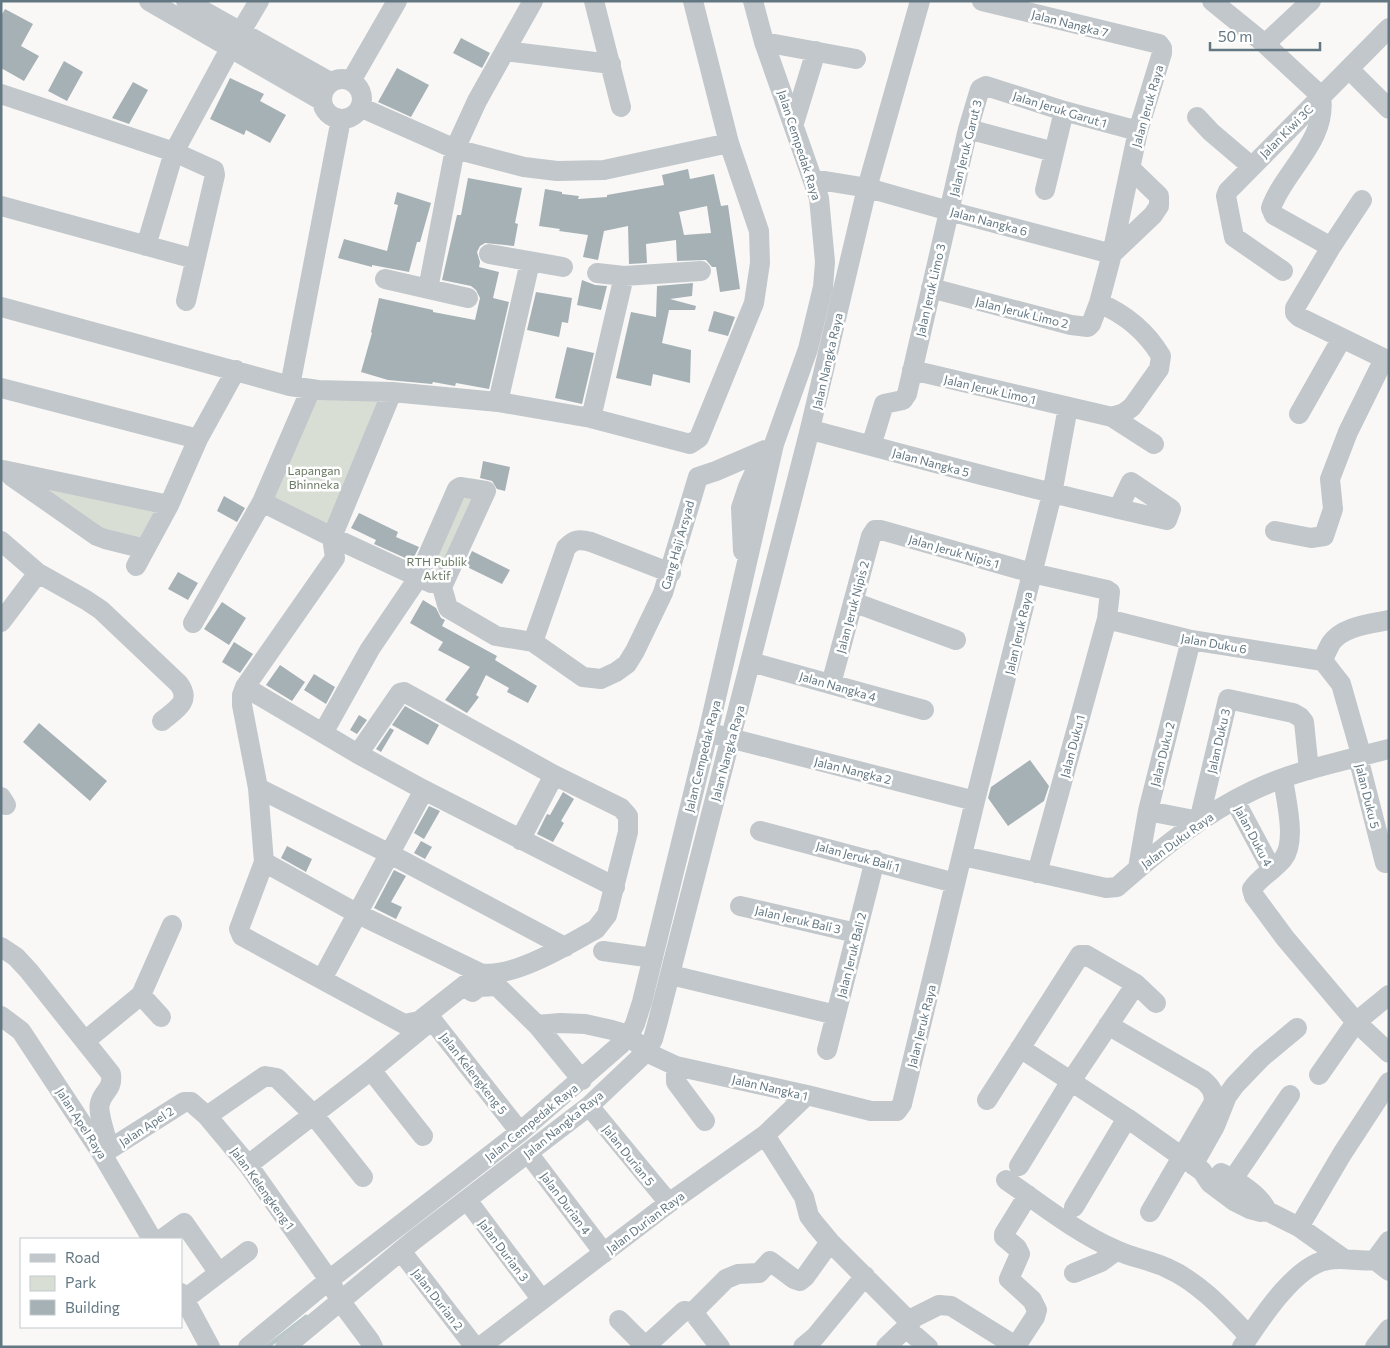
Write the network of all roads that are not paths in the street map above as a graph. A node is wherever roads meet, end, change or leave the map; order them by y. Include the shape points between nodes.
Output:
1 (149, 1) edge
2 (186, 1) edge
3 (259, 1) edge
4 (397, 1) edge
5 (533, 1) edge
6 (594, 1) edge
7 (693, 1) edge
8 (753, 1) edge
9 (920, 1) edge
10 (982, 1) edge
11 (1212, 1) edge
12 (1311, 1) edge
13 (1389, 28) edge
14 (236, 40) junction
15 (764, 42) junction
16 (1160, 44) joint
17 (1265, 44) junction
18 (505, 51) junction
19 (816, 51) junction
20 (856, 59) dead end
21 (611, 64) junction
22 (1349, 69) junction
23 (350, 81) junction
24 (330, 82) junction
25 (983, 86) joint
26 (1, 94) edge
27 (1321, 96) junction
28 (321, 100) junction
29 (360, 107) junction
30 (621, 107) dead end
31 (1389, 109) edge
32 (1064, 111) junction
33 (1197, 117) dead end
34 (341, 119) junction
35 (794, 123) junction
36 (968, 129) junction
37 (1138, 131) junction
38 (729, 143) junction
39 (455, 149) junction
40 (174, 152) junction
41 (1054, 152) junction
42 (1251, 166) junction
43 (1130, 168) junction
44 (813, 179) junction
45 (867, 188) junction
46 (1045, 190) dead end
47 (1362, 200) dead end
48 (1, 206) edge
49 (949, 211) junction
50 (146, 246) junction
51 (1331, 247) junction
52 (488, 254) dead end
53 (1112, 254) junction
54 (195, 259) junction
55 (530, 262) junction
56 (563, 267) dead end
57 (701, 271) dead end
58 (1283, 271) dead end
59 (597, 273) dead end
60 (624, 276) junction
61 (385, 279) dead end
62 (931, 288) junction
63 (428, 289) junction
64 (468, 298) dead end
65 (186, 301) dead end
66 (1098, 303) junction
67 (1, 307) edge
68 (1342, 338) junction
69 (808, 349) junction
70 (829, 353) junction
71 (1386, 360) edge
72 (236, 370) junction
73 (912, 370) junction
74 (290, 386) junction
75 (1, 388) edge
76 (311, 389) junction
77 (392, 392) junction
78 (498, 402) junction
79 (1068, 407) junction
80 (1299, 414) dead end
81 (1112, 417) junction
82 (591, 418) junction
83 (809, 433) junction
84 (198, 439) junction
85 (695, 442) junction
86 (1154, 444) dead end
87 (871, 446) junction
88 (770, 447) junction
89 (2, 470) edge
90 (698, 476) junction
91 (1052, 494) junction
92 (262, 502) junction
93 (169, 505) junction
94 (1118, 509) dead end
95 (875, 530) joint
96 (1275, 531) dead end
97 (332, 537) junction
98 (1, 541) edge
99 (38, 573) junction
100 (670, 573) junction
101 (1032, 573) junction
102 (418, 578) junction
103 (442, 587) junction
104 (853, 602) junction
105 (1107, 619) junction
106 (1389, 620) edge
107 (1, 622) edge
108 (193, 623) dead end
109 (956, 640) dead end
110 (1191, 640) junction
111 (533, 642) junction
112 (1323, 661) junction
113 (751, 662) junction
114 (831, 684) junction
115 (245, 687) junction
116 (924, 710) dead end
117 (162, 721) dead end
118 (323, 733) junction
119 (708, 733) junction
120 (731, 739) junction
121 (1389, 749) edge
122 (1359, 752) junction
123 (358, 754) junction
124 (1309, 770) junction
125 (554, 775) junction
126 (1283, 779) junction
127 (258, 788) junction
128 (424, 790) junction
129 (975, 801) junction
130 (1235, 801) junction
131 (1148, 811) junction
132 (1199, 820) junction
133 (760, 831) dead end
134 (520, 840) junction
135 (390, 854) junction
136 (963, 856) junction
137 (875, 860) junction
138 (264, 862) junction
139 (1385, 863) dead end
140 (1138, 868) junction
141 (1272, 870) junction
142 (1037, 873) junction
143 (956, 882) junction
144 (615, 887) junction
145 (740, 906) dead end
146 (358, 914) junction
147 (172, 925) dead end
148 (856, 933) junction
149 (1, 947) edge
150 (565, 947) junction
151 (603, 950) dead end
152 (653, 958) junction
153 (480, 973) junction
154 (671, 975) junction
155 (322, 979) junction
156 (1136, 984) junction
157 (141, 995) junction
158 (1389, 995) edge
159 (1156, 1003) dead end
160 (836, 1015) junction
161 (1, 1016) edge
162 (161, 1017) dead end
163 (432, 1020) junction
164 (1356, 1022) junction
165 (537, 1025) junction
166 (1108, 1025) junction
167 (1297, 1028) dead end
168 (629, 1035) junction
169 (85, 1042) junction
170 (1020, 1048) junction
171 (828, 1050) dead end
172 (646, 1052) junction
173 (1389, 1054) edge
174 (676, 1066) junction
175 (371, 1070) junction
176 (1319, 1075) dead end
177 (582, 1080) junction
178 (1071, 1081) junction
179 (1389, 1082) edge
180 (807, 1095) junction
181 (1290, 1095) dead end
182 (987, 1100) dead end
183 (191, 1102) joint
184 (589, 1106) junction
185 (897, 1111) joint
186 (313, 1114) junction
187 (207, 1116) junction
188 (1127, 1118) junction
189 (705, 1121) dead end
190 (518, 1129) junction
191 (764, 1135) junction
192 (423, 1136) dead end
193 (106, 1151) junction
194 (528, 1153) junction
195 (1192, 1164) junction
196 (248, 1165) junction
197 (1020, 1166) dead end
198 (363, 1177) dead end
199 (1233, 1179) junction
200 (1006, 1180) dead end
201 (1028, 1195) junction
202 (467, 1200) junction
203 (669, 1203) junction
204 (1074, 1207) dead end
205 (1267, 1211) junction
206 (1150, 1212) dead end
207 (1299, 1227) junction
208 (151, 1238) edge
209 (163, 1238) edge
210 (1389, 1241) edge
211 (830, 1242) junction
212 (248, 1251) dead end
213 (401, 1251) junction
214 (1116, 1251) junction
215 (604, 1253) junction
216 (1344, 1259) junction
217 (1382, 1266) edge
218 (219, 1273) junction
219 (1074, 1273) dead end
220 (865, 1276) junction
221 (329, 1280) junction
222 (183, 1296) edge
223 (542, 1300) junction
224 (341, 1302) junction
225 (693, 1312) junction
226 (619, 1320) dead end
227 (908, 1324) junction
228 (1389, 1328) edge
229 (1246, 1341) edge
230 (1017, 1346) edge
231 (210, 1347) edge
232 (248, 1347) edge
233 (285, 1347) edge
234 (373, 1347) edge
235 (476, 1347) edge
236 (480, 1347) edge
237 (720, 1347) edge
238 (803, 1347) edge
239 (886, 1347) edge
240 (928, 1347) edge
241 (1375, 1347) edge

1 - 14 street
2 - 14 street
3 - 14 street
4 - 23 street
5 - 18 street
6 - 21 street
7 - 38 street
8 - 15 street, Jalan Cempedak Raya
9 - 45 street, Jalan Nangka Raya
10 - 16 street, Jalan Nangka 7
11 - 17 street
12 - 17 street
13 - 22 street, Jalan Kiwi 3C
14 - 24 street
14 - 28 street
14 - 40 street
15 - 19 street
15 - 35 street, Jalan Cempedak Raya
16 - 37 street, Jalan Jeruk Raya via 1162,53
17 - 27 street
18 - 21 street
18 - 39 street
19 - 20 street
19 - 35 street
21 - 30 street
22 - 27 street, Jalan Kiwi 3C
22 - 31 street
23 - 24 street
23 - 29 street via 362,97
24 - 28 street via 323,90
25 - 32 street, Jalan Jeruk Garut 1
25 - 36 street, Jalan Jeruk Garut 3
26 - 40 street
27 - 42 street, Jalan Kiwi 3C
27 - 51 street via 1323,108 1318,126 1271,208 1274,214
28 - 34 street via 324,110
29 - 34 street via 352,116
29 - 39 street
32 - 37 street, Jalan Jeruk Garut 1
32 - 41 street
33 - 42 street, Jalan Kiwi 3C
34 - 74 street
35 - 44 street, Jalan Cempedak Raya
36 - 41 street
36 - 49 street, Jalan Jeruk Garut 3
37 - 43 street, Jalan Jeruk Raya
38 - 39 street via 638,164 579,171 524,168
38 - 85 street via 759,230 758,281 754,303
39 - 63 street
40 - 50 street
40 - 54 street via 214,170 215,175
41 - 46 street
42 - 58 street, Jalan Kiwi 3C via 1226,196 1232,231 1237,241
43 - 53 street, Jalan Jeruk Raya
43 - 53 street via 1158,196 1159,206 1154,215
44 - 45 street, Jalan Nangka 6
44 - 69 street, Jalan Cempedak Raya via 821,216 824,262 823,287
45 - 49 street, Jalan Nangka 6
45 - 70 street, Jalan Nangka Raya
47 - 51 street
48 - 50 street
49 - 53 street, Jalan Nangka 6
49 - 62 street, Jalan Jeruk Limo 3
50 - 54 street
51 - 68 street via 1294,313
52 - 55 street
53 - 66 street, Jalan Jeruk Raya
54 - 65 street
55 - 56 street
55 - 78 street
57 - 60 street
59 - 60 street
60 - 82 street
61 - 63 street
62 - 66 street, Jalan Jeruk Limo 2 via 1085,328 1092,324
62 - 73 street, Jalan Jeruk Limo 3
63 - 64 street
66 - 81 street via 1128,318 1161,356 1159,369 1132,407
67 - 72 street
68 - 71 street
68 - 80 street
69 - 70 street
69 - 88 street, Jalan Cempedak Raya
70 - 83 street, Jalan Nangka Raya
71 - 96 street via 1348,432 1330,479 1333,509 1324,536 1311,538
72 - 74 street
72 - 84 street
73 - 79 street, Jalan Jeruk Limo 1
73 - 87 street, Jalan Jeruk Limo 3 via 903,400 884,404
74 - 76 street
75 - 84 street
76 - 77 street
76 - 92 street
77 - 78 street
77 - 97 street
78 - 82 street
79 - 81 street
79 - 91 street, Jalan Jeruk Raya
81 - 86 street
82 - 85 street via 690,444
83 - 87 street, Jalan Nangka 5 via 819,432
83 - 113 street, Jalan Nangka Raya
84 - 93 street
85 - 90 street
87 - 91 street, Jalan Nangka 5
88 - 90 street
88 - 119 street, Jalan Cempedak Raya
89 - 93 street
89 - 93 street via 97,536 141,558
90 - 100 street, Gang Haji Arsyad
91 - 94 street, Jalan Nangka 5
91 - 101 street, Jalan Jeruk Raya
92 - 97 street
92 - 108 street
95 - 101 street, Jalan Jeruk Nipis 1
95 - 104 street, Jalan Jeruk Nipis 2
97 - 102 street
97 - 115 street via 335,558
98 - 99 street
99 - 107 street
99 - 117 street via 101,610 179,684 183,689 182,703
100 - 111 street, Gang Haji Arsyad via 627,664 601,680 583,677
100 - 111 street via 591,542 572,540 566,548
101 - 105 street, Jalan Jeruk Nipis 1 via 1107,590 1111,595
101 - 129 street, Jalan Jeruk Raya
102 - 103 street
102 - 103 street via 457,490 460,487 486,491
102 - 118 street via 370,650
103 - 111 street, Gang Haji Arsyad via 448,608 496,636
104 - 109 street
104 - 114 street, Jalan Jeruk Nipis 2
105 - 110 street, Jalan Duku 6
105 - 142 street, Jalan Duku 1
106 - 112 street via 1342,633 1332,642
110 - 112 street, Jalan Duku 6
110 - 131 street, Jalan Duku 2
112 - 122 street via 1341,684
113 - 114 street, Jalan Nangka 4
113 - 120 street, Jalan Nangka Raya
114 - 116 street, Jalan Nangka 4
115 - 118 street
115 - 127 street via 242,705
118 - 123 street
119 - 120 street, Jalan Nangka 2
119 - 152 street, Jalan Cempedak Raya
120 - 129 street, Jalan Nangka 2
120 - 154 street, Jalan Nangka Raya
121 - 122 street, Jalan Duku Raya
122 - 124 street, Jalan Duku Raya
122 - 139 street, Jalan Duku 5
123 - 125 street via 400,693 404,692
123 - 128 street
124 - 126 street, Jalan Duku Raya
124 - 132 street, Jalan Duku 3 via 1304,722 1300,717 1228,699
125 - 134 street
125 - 144 street via 626,812 628,832
126 - 130 street, Jalan Duku Raya
126 - 141 street, Jalan Duku 4 via 1289,846 1284,858
127 - 135 street
127 - 138 street
128 - 134 street
128 - 135 street
129 - 136 street, Jalan Jeruk Raya
130 - 132 street, Jalan Duku Raya
130 - 141 street, Jalan Duku 4
131 - 132 street
131 - 140 street, Jalan Duku 2
132 - 140 street, Jalan Duku Raya
133 - 137 street, Jalan Jeruk Bali 1
134 - 144 street
135 - 146 street
135 - 150 street
136 - 142 street, Jalan Duku Raya
136 - 143 street, Jalan Jeruk Raya
137 - 143 street, Jalan Jeruk Bali 1
137 - 148 street, Jalan Jeruk Bali 2
138 - 146 street
138 - 155 street via 239,933
140 - 142 street, Jalan Duku Raya via 1117,887 1106,888
141 - 164 street, Jalan Duku 4 via 1256,883 1252,889 1254,896
143 - 185 street, Jalan Jeruk Raya via 902,1104
144 - 150 street via 602,923
145 - 148 street, Jalan Jeruk Bali 3
146 - 153 street
146 - 155 street
147 - 157 street
148 - 160 street, Jalan Jeruk Bali 2
149 - 169 street via 29,971
150 - 153 street via 514,969
151 - 152 street
152 - 168 street, Jalan Cempedak Raya via 642,1002
153 - 155 street via 419,1021 404,1024
154 - 160 street
154 - 172 street, Jalan Nangka Raya via 656,1030
156 - 159 street
156 - 166 street
156 - 170 street via 1086,955 1080,955
157 - 162 street
157 - 169 street
158 - 164 street
160 - 171 street, Jalan Jeruk Bali 2
161 - 193 street, Jalan Apel Raya via 21,1031
163 - 165 street via 479,987 497,986
163 - 175 street
163 - 190 street, Jalan Kelengkeng 5
164 - 173 street
164 - 176 street
165 - 168 street via 585,1024
165 - 177 street
166 - 178 street
166 - 195 street via 1210,1086 1214,1102
167 - 195 street via 1235,1085
168 - 172 street, Jalan Nangka 1
168 - 177 street, Jalan Cempedak Raya
169 - 193 street via 112,1074 112,1082 100,1103
170 - 178 street
170 - 182 street
172 - 174 street, Jalan Nangka 1
172 - 184 street, Jalan Nangka Raya
174 - 180 street, Jalan Nangka 1
174 - 189 street via 676,1082
175 - 186 street
175 - 192 street
177 - 190 street, Jalan Cempedak Raya
178 - 188 street
178 - 197 street
179 - 207 street
180 - 185 street, Jalan Nangka 1 via 871,1111
180 - 191 street, Jalan Durian Raya
181 - 199 street
183 - 187 street, Jalan Kelengkeng 1
183 - 193 street, Jalan Apel 2 via 184,1102
184 - 194 street, Jalan Nangka Raya
184 - 203 street, Jalan Durian 5
186 - 187 street via 277,1078 265,1076
186 - 196 street
186 - 198 street
187 - 196 street, Jalan Kelengkeng 1
188 - 195 street
188 - 204 street
190 - 221 street, Jalan Cempedak Raya
191 - 203 street, Jalan Durian Raya
191 - 211 street via 804,1197 810,1216
193 - 208 street, Jalan Apel Raya
194 - 202 street, Jalan Nangka Raya
194 - 215 street, Jalan Durian 4
195 - 199 street
195 - 205 street via 1234,1201 1261,1212
195 - 206 street
196 - 221 street, Jalan Kelengkeng 1
199 - 205 street
200 - 201 street
201 - 214 street
201 - 230 street via 1004,1234 1020,1254 1009,1279 1032,1300 1037,1310
202 - 213 street, Jalan Nangka Raya
202 - 223 street, Jalan Durian 3
203 - 215 street, Jalan Durian Raya
205 - 207 street
207 - 216 street
209 - 218 street via 184,1223
210 - 217 street
211 - 220 street
211 - 225 street via 800,1281 770,1261 759,1273 738,1274 726,1279
212 - 218 street
213 - 224 street, Jalan Nangka Raya
213 - 235 street, Jalan Durian 2
214 - 219 street via 1101,1262
214 - 229 street via 1167,1268 1196,1285 1219,1306
215 - 223 street, Jalan Durian Raya
216 - 217 street
216 - 229 street via 1316,1263 1294,1280 1278,1296
218 - 222 street
220 - 227 street
220 - 238 street
221 - 224 street, Jalan Kelengkeng 1
221 - 232 street, Jalan Cempedak Raya
222 - 231 street
223 - 236 street, Jalan Durian Raya
224 - 233 street, Jalan Nangka Raya
224 - 234 street, Jalan Kelengkeng 1
225 - 226 street via 684,1311 644,1345
225 - 237 street
227 - 230 street via 940,1305 951,1306
227 - 239 street
227 - 240 street
228 - 241 street

